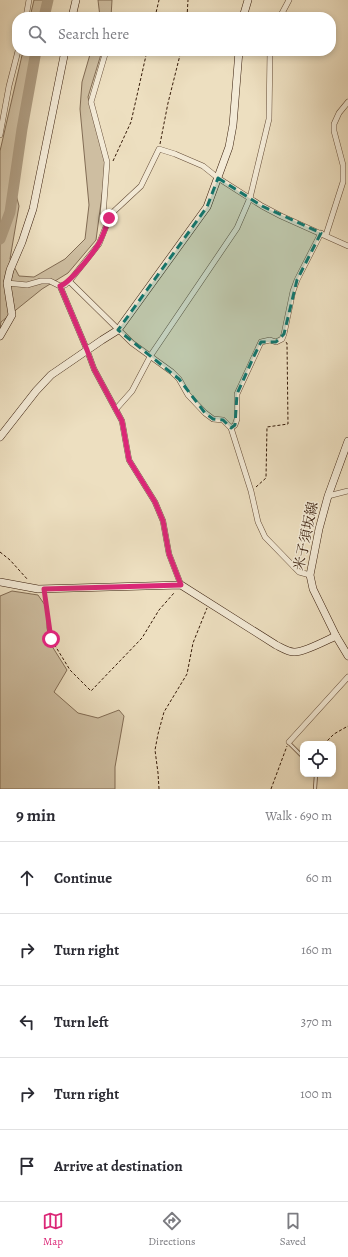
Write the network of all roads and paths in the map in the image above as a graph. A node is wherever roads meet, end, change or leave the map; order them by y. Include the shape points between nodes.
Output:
1 (29, 0) edge
2 (76, 0) edge
3 (159, 0) edge
4 (188, 0) edge
5 (248, 0) edge
6 (289, 0) edge
7 (27, 12) edge
8 (73, 12) edge
9 (156, 12) edge
10 (187, 12) edge
11 (244, 12) edge
12 (283, 12) edge
13 (17, 56) edge
14 (63, 56) edge
15 (105, 56) edge
16 (146, 56) edge
17 (179, 56) edge
18 (239, 56) edge
19 (270, 56) edge
20 (348, 102) edge
21 (0, 134) edge
22 (158, 149) junction
23 (107, 170) junction
24 (218, 178) junction
25 (250, 198) junction
26 (109, 218) junction
27 (324, 234) junction
28 (348, 246) edge
29 (68, 281) junction
30 (6, 283) junction
31 (60, 286) junction
32 (118, 330) junction
33 (0, 336) edge
34 (282, 339) junction
35 (87, 350) junction
36 (151, 355) junction
37 (116, 409) junction
38 (231, 428) junction
39 (0, 437) edge
40 (348, 440) edge
41 (251, 490) junction
42 (348, 490) edge
43 (328, 496) junction
44 (0, 552) edge
45 (310, 575) junction
46 (0, 582) edge
47 (181, 585) junction
48 (35, 588) junction
49 (44, 589) junction
50 (209, 603) junction
51 (336, 636) junction
52 (348, 655) edge
53 (348, 677) edge
54 (348, 726) edge
55 (327, 741) edge
56 (289, 742) junction
57 (300, 754) edge
58 (316, 777) edge
59 (159, 789) edge
60 (271, 789) edge
61 (315, 789) edge

1 - 7 street
2 - 8 street
3 - 9 path
4 - 10 path
5 - 11 street
6 - 12 street
13 - 21 street
14 - 30 street via 33,209
15 - 23 street via 91,102
16 - 23 path via 131,122
17 - 22 path
18 - 24 street via 234,125
19 - 25 street via 269,119
20 - 27 street via 334,124 343,165 343,182
22 - 24 street via 203,166
22 - 26 street via 141,186 110,214
23 - 26 street via 103,216
24 - 25 street
24 - 32 street via 207,207
25 - 27 street via 281,216
25 - 36 street via 237,228
26 - 29 street via 99,244
27 - 28 street
27 - 34 street via 297,280
29 - 31 street
29 - 32 street
30 - 31 street via 27,285 50,281
30 - 33 street via 12,315
31 - 35 street
32 - 35 street
32 - 36 street
34 - 38 street via 276,342 261,342 236,394 237,420
34 - 41 path via 287,343 288,424 267,427 266,478
35 - 37 street via 94,369
35 - 39 street via 51,375 36,390
36 - 37 street via 132,391
36 - 38 street via 179,379 188,395 204,413 213,419 223,420
37 - 47 street via 122,421 129,460 158,508 169,554
38 - 41 street
40 - 43 street, 米子須坂線
41 - 45 street via 258,522 265,536 299,572
42 - 43 street
43 - 45 street, 米子須坂線
44 - 48 path
45 - 51 street, 米子須坂線 via 313,588
46 - 48 street
47 - 49 street
47 - 49 path via 159,610 142,638 92,691 70,670 51,639
47 - 50 street
48 - 49 street
50 - 51 street via 276,645 295,653
50 - 59 path via 193,644 187,674 164,712 158,734 155,750
51 - 52 street, 米子須坂線
53 - 56 street
54 - 55 path
56 - 57 lane
56 - 60 path
58 - 61 lane

